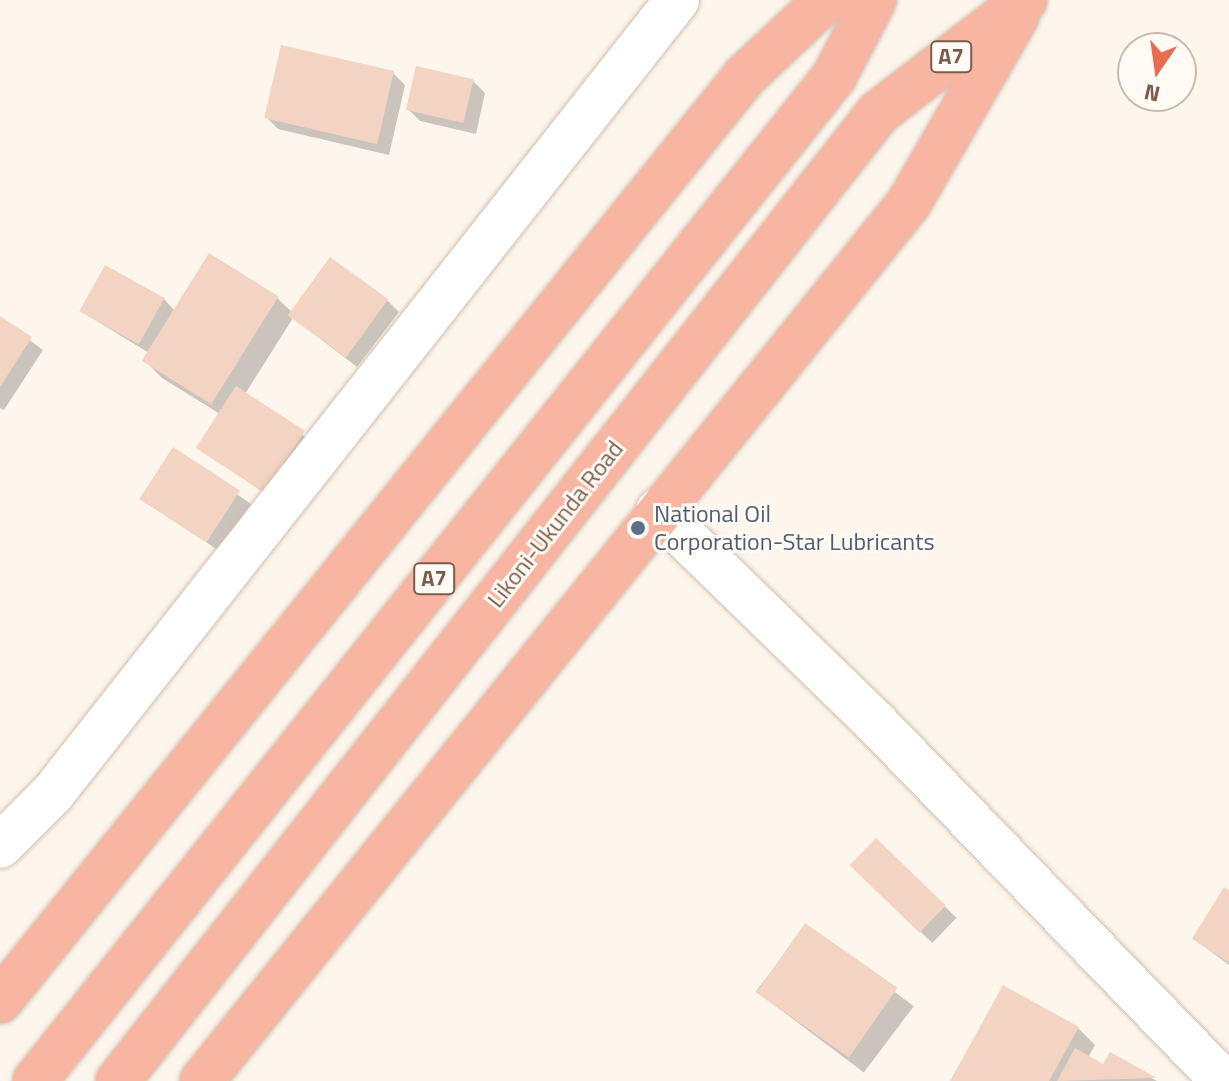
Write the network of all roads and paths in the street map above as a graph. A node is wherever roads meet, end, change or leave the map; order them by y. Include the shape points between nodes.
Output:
1 (677, 0) edge
2 (826, 0) edge
3 (874, 0) edge
4 (1025, 0) edge
5 (658, 511) junction
6 (0, 846) edge
7 (0, 1001) edge
8 (35, 1081) edge
9 (118, 1081) edge
10 (202, 1081) edge
11 (1223, 1081) edge

1 - 6 street via 53,793
2 - 7 highway via 745,76
3 - 8 highway, A7 via 834,77
4 - 5 highway via 909,203
4 - 9 highway, Likoni-Ukunda Road / A7 via 878,113
5 - 10 highway
5 - 11 street via 876,723

